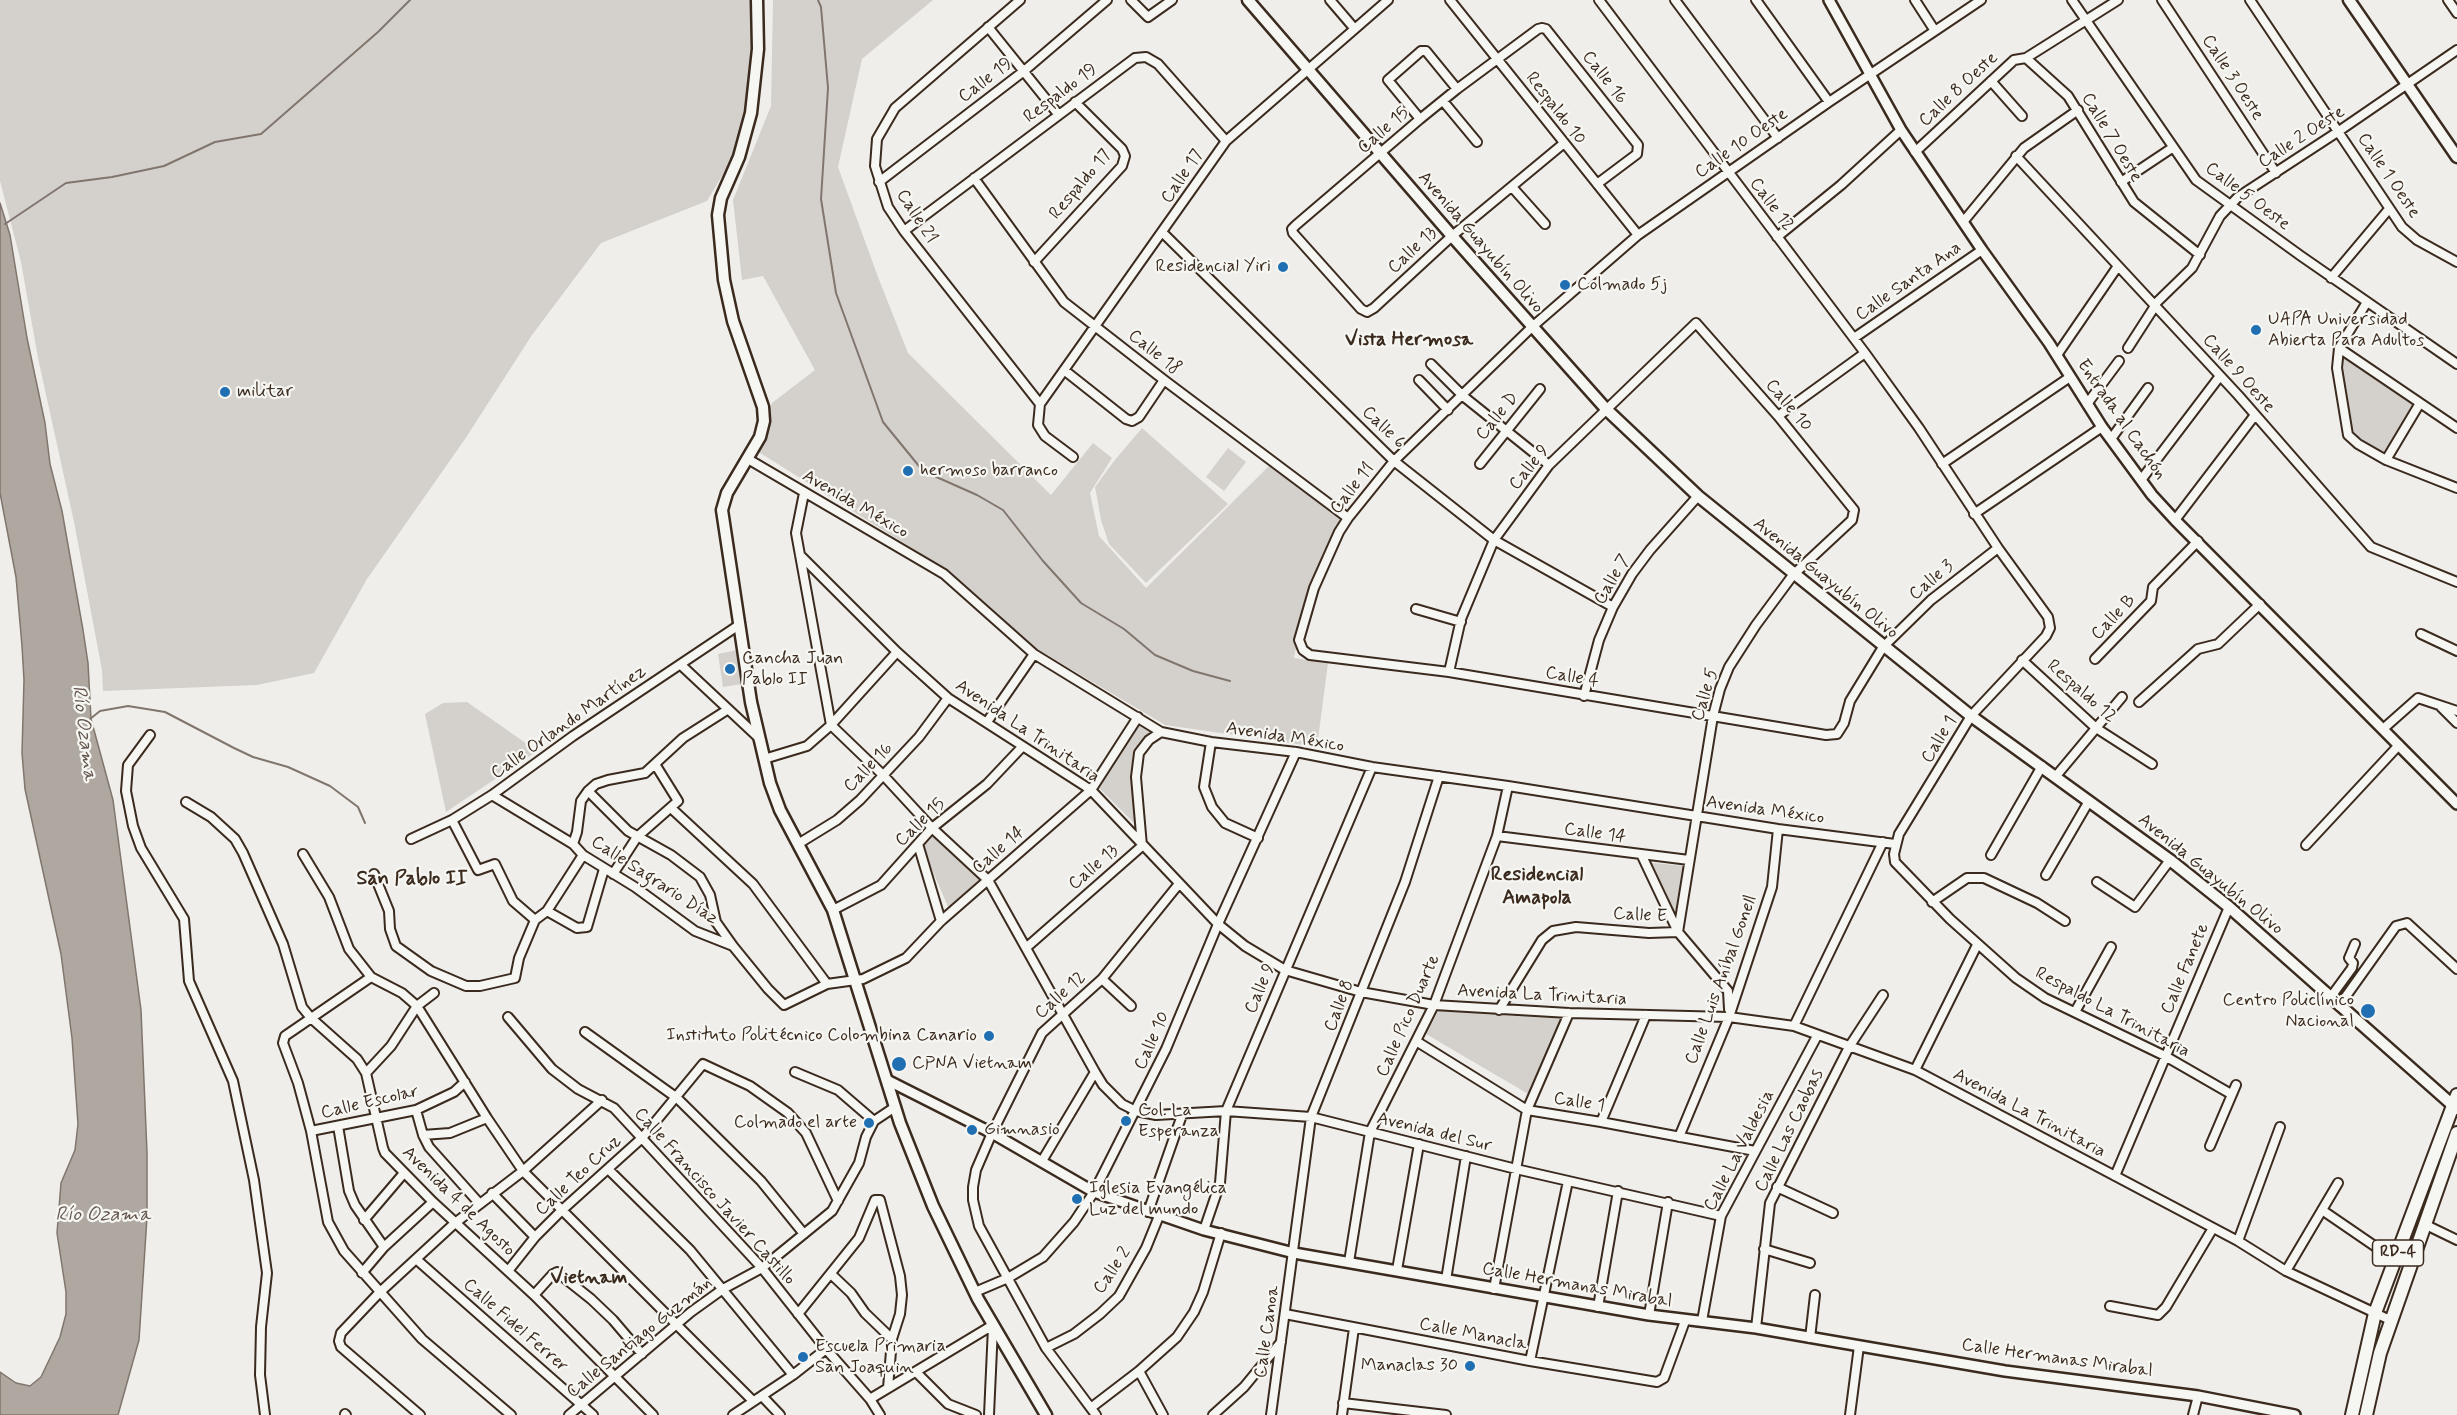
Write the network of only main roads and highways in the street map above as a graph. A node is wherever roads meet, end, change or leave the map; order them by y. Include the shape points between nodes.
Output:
1 (757, 0) edge
2 (1248, 0) edge
3 (2349, 0) edge
4 (2457, 157) edge
5 (2456, 1104) edge
6 (2457, 1132) edge
7 (1046, 1415) edge
8 (2352, 1415) edge
9 (2366, 1415) edge

1 - 7 main road via 758,49 751,113 718,215 724,280 733,321 764,407 760,437 723,501 722,510 759,739 780,810 833,910 895,1107 933,1206 975,1292
2 - 5 main road, Avenida Guayubín Olivo via 1606,409 1698,496 1971,716 2170,860
3 - 4 main road
5 - 8 main road, RD-4 via 2374,1313
6 - 9 main road, RD-4 via 2390,1320

